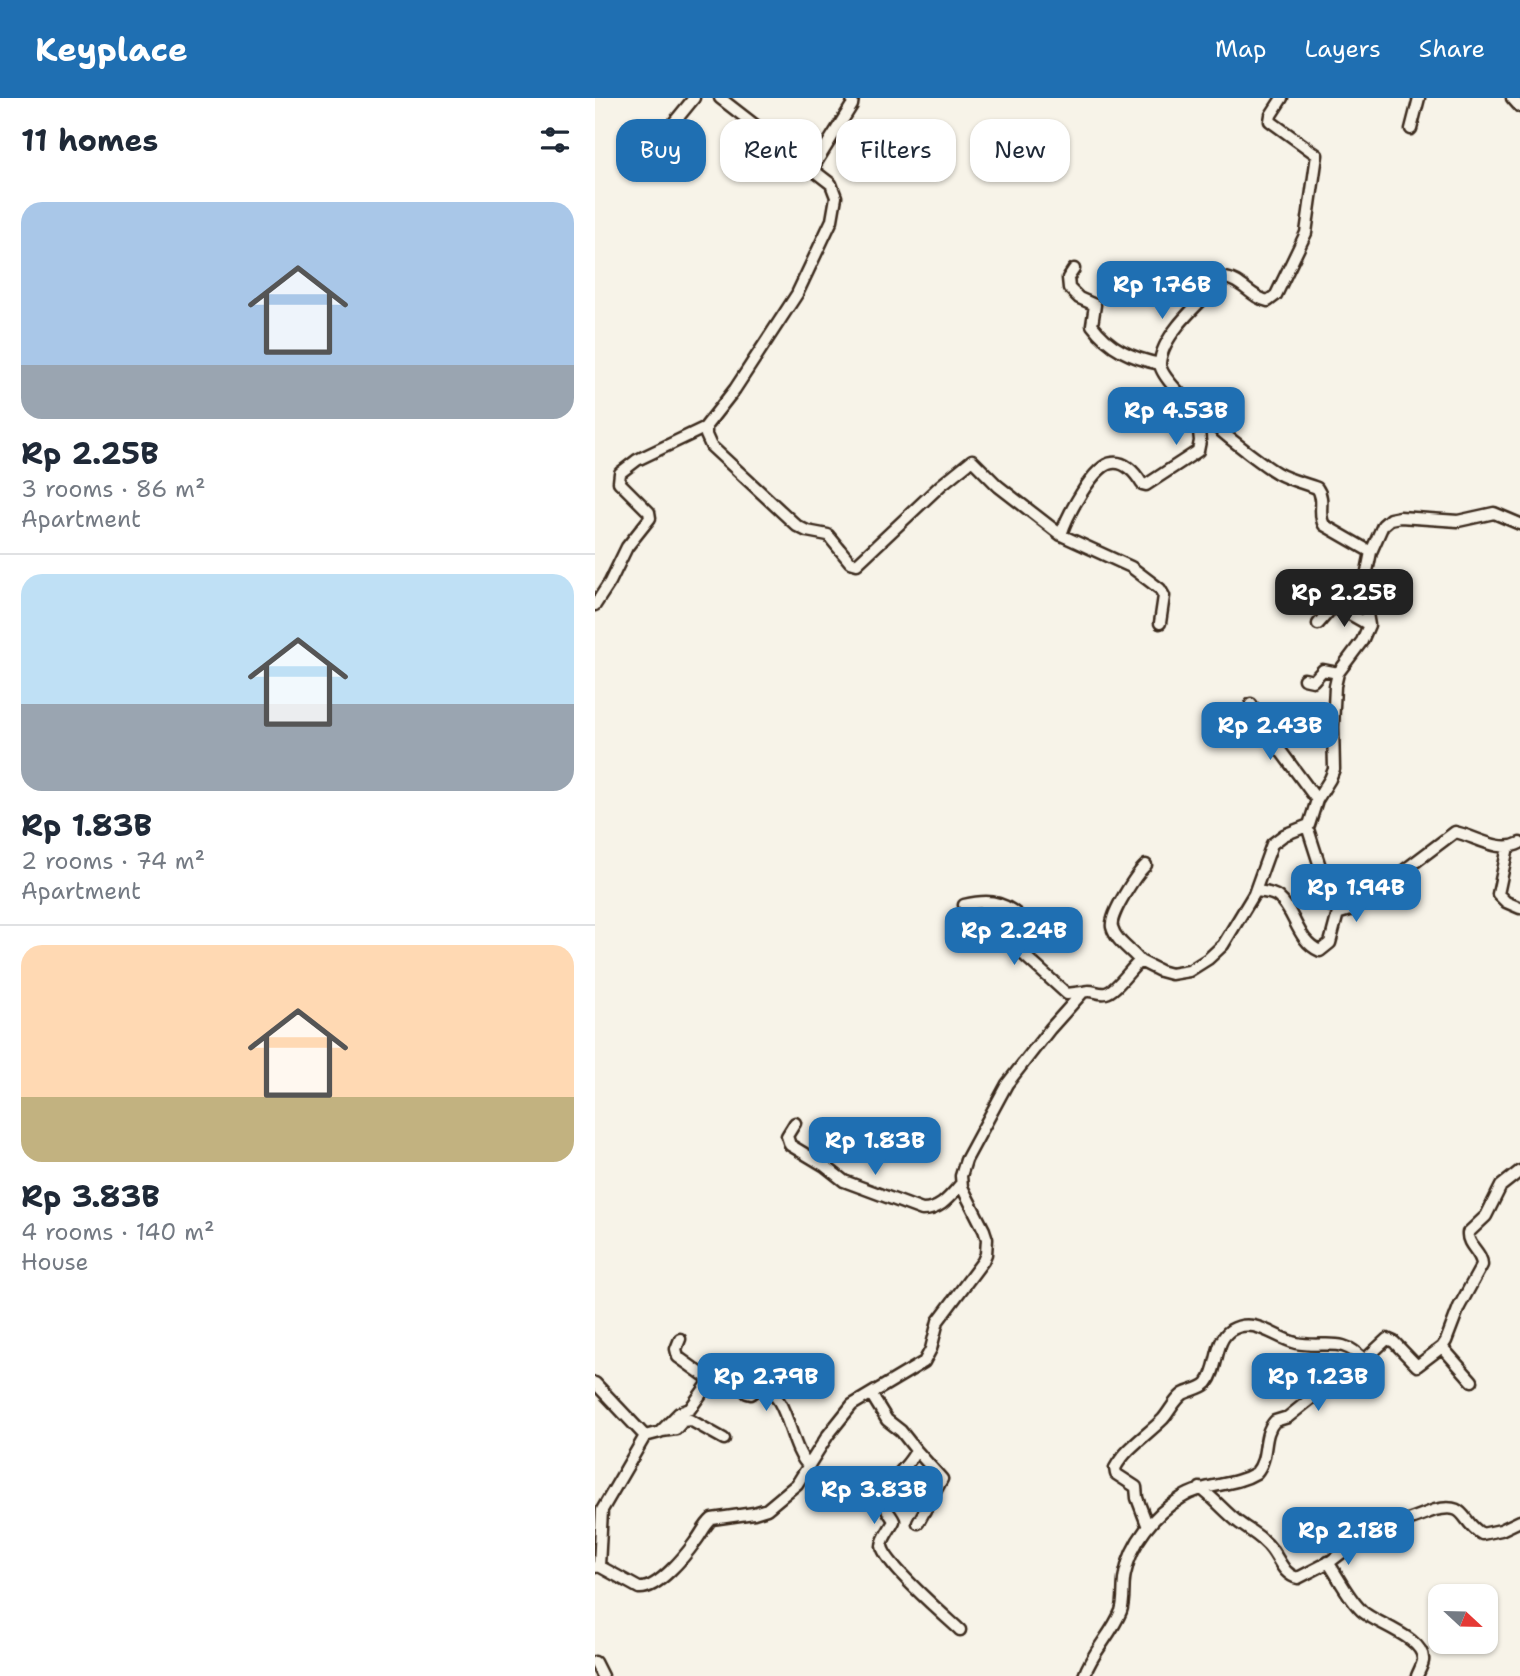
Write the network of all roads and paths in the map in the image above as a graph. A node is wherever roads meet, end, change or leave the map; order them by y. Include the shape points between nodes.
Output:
1 (694, 98) edge
2 (720, 98) edge
3 (853, 98) edge
4 (1282, 98) edge
5 (1419, 98) edge
6 (1512, 98) edge
7 (1520, 107) edge
8 (677, 119) edge
9 (745, 119) edge
10 (1411, 129) dead end
11 (822, 154) edge
12 (822, 178) edge
13 (1074, 269) dead end
14 (1160, 364) junction
15 (1197, 410) junction
16 (704, 428) junction
17 (1520, 524) edge
18 (1061, 535) junction
19 (1371, 552) junction
20 (595, 605) edge
21 (1160, 623) dead end
22 (1318, 624) dead end
23 (1369, 625) junction
24 (1338, 673) junction
25 (1304, 679) dead end
26 (1251, 704) dead end
27 (1317, 800) junction
28 (1307, 826) junction
29 (1520, 843) edge
30 (1509, 847) junction
31 (1146, 865) dead end
32 (1256, 891) junction
33 (964, 905) dead end
34 (1520, 908) edge
35 (1338, 912) junction
36 (1140, 961) junction
37 (1083, 992) junction
38 (795, 1124) dead end
39 (1520, 1171) edge
40 (961, 1184) junction
41 (680, 1339) dead end
42 (1442, 1347) junction
43 (1365, 1361) junction
44 (725, 1364) dead end
45 (1472, 1381) dead end
46 (595, 1383) edge
47 (871, 1394) junction
48 (662, 1431) junction
49 (645, 1436) junction
50 (724, 1439) dead end
51 (916, 1451) junction
52 (809, 1466) junction
53 (1200, 1488) junction
54 (1520, 1521) edge
55 (918, 1523) dead end
56 (1148, 1527) junction
57 (1328, 1562) junction
58 (597, 1566) edge
59 (960, 1630) dead end
60 (595, 1662) edge
61 (602, 1676) edge
62 (1084, 1676) edge
63 (1417, 1676) edge

1 - 8 street
2 - 9 street
3 - 11 street
4 - 14 street via 1271,121 1317,155 1309,220 1297,254 1276,295 1268,301 1224,278 1174,331
5 - 10 street
6 - 7 street
12 - 16 street via 835,191 832,220 797,294
13 - 14 street via 1068,278 1069,288 1095,305 1092,325 1103,340
14 - 15 street via 1171,385
15 - 18 street via 1198,451 1146,485 1129,468 1109,463 1077,502
15 - 19 street via 1278,474 1317,488 1324,525
16 - 18 street via 711,446 797,526 828,535 853,564 861,562 972,460
16 - 20 street via 620,473 619,482 650,518 627,547
17 - 19 street via 1494,513 1458,521 1400,517 1383,525
18 - 21 street via 1131,567 1160,589 1164,596
19 - 23 street via 1362,597
22 - 23 street via 1330,610 1339,608
23 - 24 street
24 - 25 street via 1323,670 1313,681
24 - 27 street via 1333,769
26 - 27 street
27 - 28 street
28 - 32 street via 1274,842
28 - 35 street
29 - 30 street
30 - 34 street via 1498,894
30 - 35 street via 1455,832 1353,909
31 - 36 street via 1111,924
32 - 35 street via 1279,898 1306,941 1320,951 1330,943
32 - 36 street via 1223,945 1191,971 1167,973
33 - 37 street via 990,901 1011,909 1018,915 1020,942 1029,961 1067,993
36 - 37 street via 1111,991
37 - 40 street via 1007,1084 968,1155
38 - 40 street via 787,1136 790,1145 861,1189 929,1210 941,1205
39 - 42 street via 1501,1186 1486,1216 1468,1233 1482,1265
40 - 47 street via 985,1234 985,1259 938,1321 923,1362
41 - 48 street via 678,1357 706,1377 708,1384 690,1409 679,1413
42 - 43 street via 1417,1366 1388,1339
42 - 45 street
43 - 53 street via 1288,1418 1275,1421 1256,1473
43 - 56 street via 1340,1344 1300,1343 1261,1328 1237,1327 1227,1332 1207,1382 1175,1401 1115,1468 1137,1488 1136,1498
44 - 52 street via 747,1393 761,1387 770,1391
46 - 49 street
47 - 51 street via 887,1420
47 - 52 street via 839,1419
48 - 49 street
48 - 50 street via 690,1420
49 - 58 street via 602,1510
51 - 55 street via 943,1479
51 - 59 street via 890,1485 886,1507 894,1521 882,1544 893,1565
52 - 58 street via 792,1490 763,1511 712,1519 686,1554 651,1587 637,1587
53 - 56 street via 1179,1499
53 - 57 street via 1264,1541 1293,1577
54 - 57 street via 1482,1534 1462,1512 1446,1508 1362,1537
56 - 62 street via 1127,1564 1122,1608
57 - 63 street via 1359,1609 1401,1633 1422,1655
60 - 61 street

